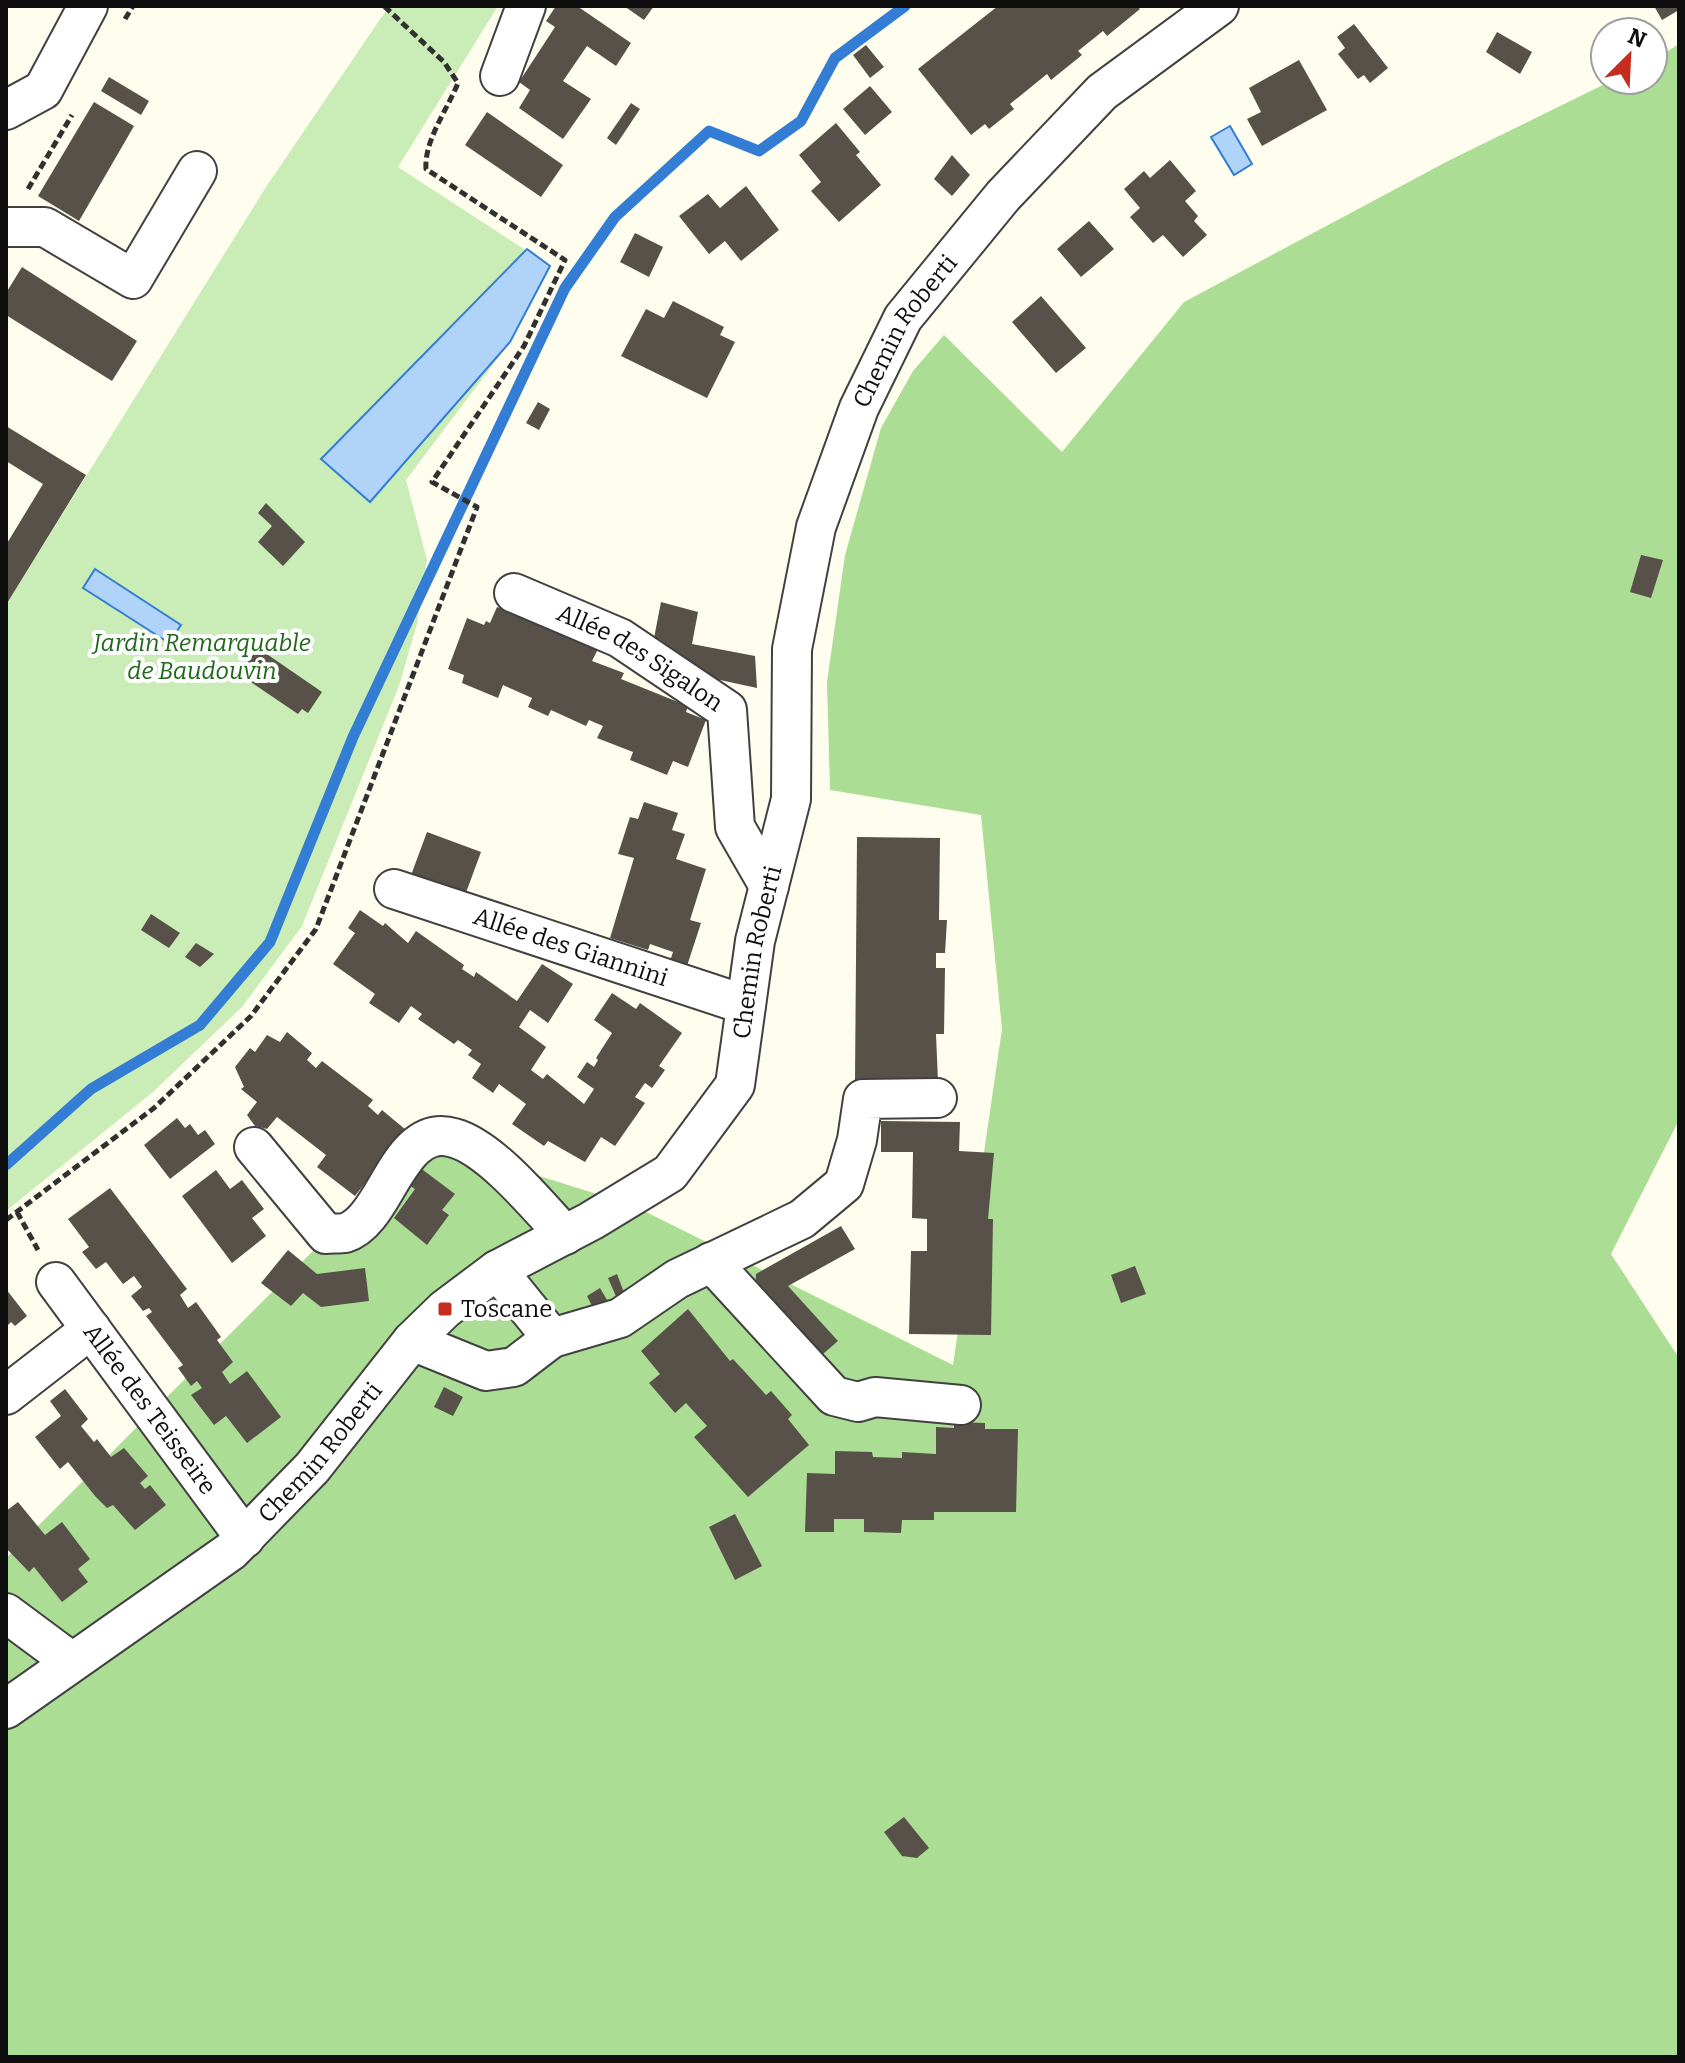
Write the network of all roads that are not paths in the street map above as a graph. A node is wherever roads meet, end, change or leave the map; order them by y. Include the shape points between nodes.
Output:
1 (88, 6) edge
2 (526, 6) edge
3 (1219, 6) edge
4 (500, 76) dead end
5 (6, 110) edge
6 (197, 171) dead end
7 (6, 227) edge
8 (514, 593) dead end
9 (769, 886) junction
10 (394, 889) dead end
11 (746, 1005) junction
12 (937, 1098) dead end
13 (254, 1147) dead end
14 (565, 1235) junction
15 (711, 1262) junction
16 (497, 1270) junction
17 (56, 1282) dead end
18 (91, 1329) junction
19 (552, 1338) junction
20 (412, 1341) junction
21 (6, 1395) edge
22 (961, 1405) dead end
23 (245, 1538) junction
24 (6, 1613) edge
25 (72, 1662) junction
26 (6, 1709) edge

1 - 5 street via 43,90
2 - 4 street
3 - 9 street, Chemin Roberti via 1102,92 1003,196 903,318 859,408 816,527 792,649 791,799
6 - 7 street via 133,279 45,227
8 - 9 street, Allée des Sigalon via 620,638 727,710 735,827
9 - 11 street, Chemin Roberti
10 - 11 street, Allée des Giannini
11 - 14 street, Chemin Roberti via 735,1085 670,1173
12 - 15 street via 863,1099 844,1184 802,1219
13 - 14 street via 326,1234 347,1232 367,1215 412,1149 437,1136 456,1138 503,1170
14 - 16 street, Chemin Roberti
15 - 19 street via 620,1318
15 - 22 street via 834,1396 858,1402 875,1397
16 - 19 street
16 - 20 street, Chemin Roberti
17 - 18 street, Allée des Teisseire
18 - 21 street
18 - 23 street, Allée des Teisseire
19 - 20 street via 514,1367 486,1371
20 - 23 street, Chemin Roberti via 312,1468
23 - 25 street, Chemin Roberti
24 - 25 street
25 - 26 street, Chemin Roberti

